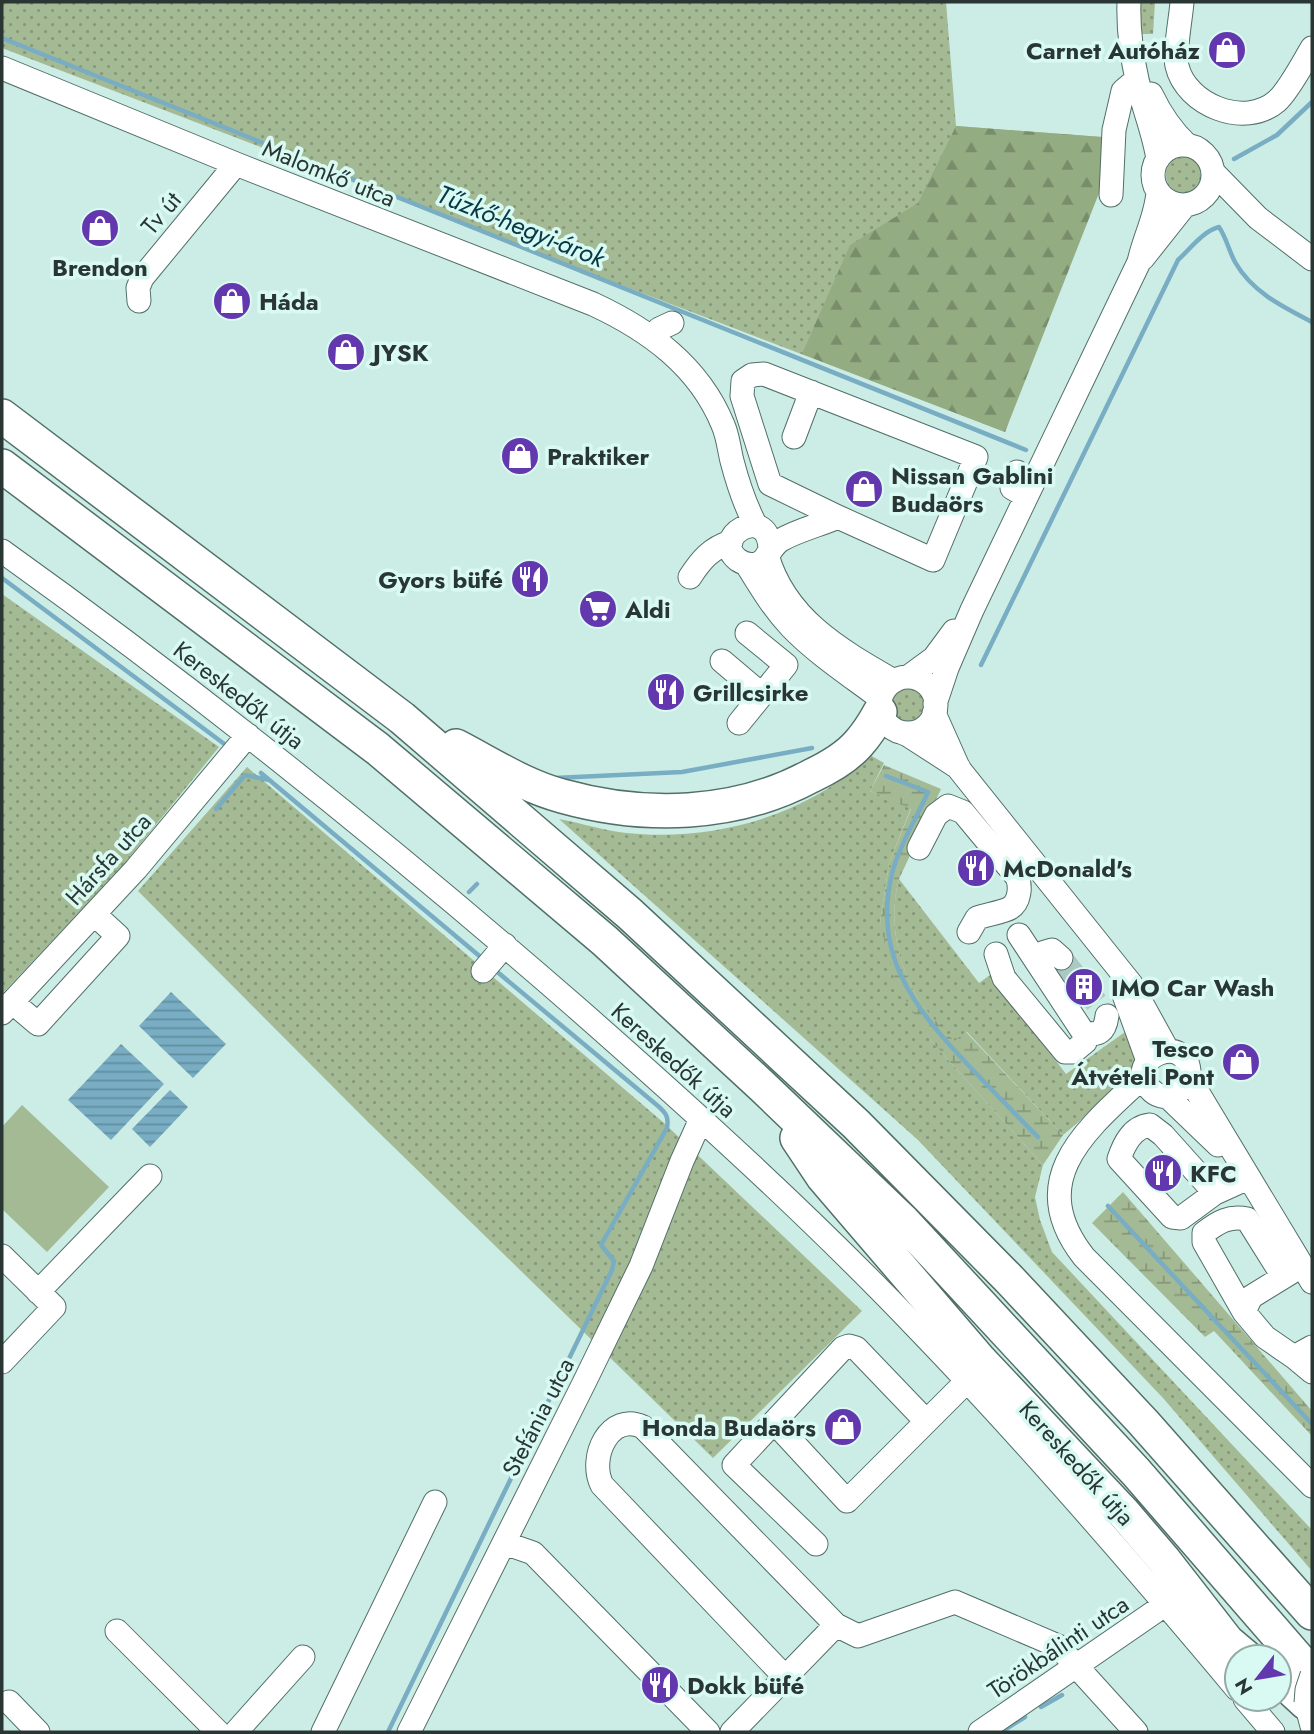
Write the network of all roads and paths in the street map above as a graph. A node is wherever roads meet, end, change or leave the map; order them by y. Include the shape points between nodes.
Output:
1 (1129, 2) edge
2 (1182, 2) edge
3 (1312, 48) edge
4 (2, 68) edge
5 (1136, 72) junction
6 (1187, 145) junction
7 (1158, 159) junction
8 (236, 164) junction
9 (1213, 173) junction
10 (1158, 191) junction
11 (1111, 195) dead end
12 (1193, 202) junction
13 (1258, 218) junction
14 (1312, 259) edge
15 (1139, 262) junction
16 (139, 301) dead end
17 (672, 323) dead end
18 (653, 337) junction
19 (811, 392) junction
20 (2, 416) edge
21 (794, 437) dead end
22 (2, 466) edge
23 (1017, 472) dead end
24 (1026, 496) junction
25 (838, 517) junction
26 (755, 545) junction
27 (2, 551) edge
28 (972, 610) junction
29 (747, 633) dead end
30 (722, 662) dead end
31 (762, 695) junction
32 (893, 700) junction
33 (935, 709) junction
34 (402, 718) junction
35 (739, 723) dead end
36 (248, 735) junction
37 (960, 769) junction
38 (919, 848) dead end
39 (94, 914) junction
40 (969, 932) dead end
41 (1019, 935) dead end
42 (996, 954) dead end
43 (1061, 958) dead end
44 (1035, 960) junction
45 (7, 1008) edge
46 (1107, 1016) dead end
47 (1083, 1032) junction
48 (1157, 1076) junction
49 (1189, 1078) junction
50 (763, 1087) junction
51 (701, 1119) junction
52 (1245, 1174) junction
53 (150, 1176) dead end
54 (1215, 1193) junction
55 (2, 1256) edge
56 (1301, 1273) edge
57 (38, 1292) junction
58 (1244, 1312) junction
59 (1303, 1352) edge
60 (2, 1362) edge
61 (973, 1370) junction
62 (1312, 1372) edge
63 (926, 1421) junction
64 (774, 1422) junction
65 (1312, 1486) edge
66 (435, 1502) dead end
67 (504, 1543) junction
68 (816, 1545) dead end
69 (1166, 1604) junction
70 (1312, 1613) edge
71 (836, 1625) junction
72 (117, 1631) dead end
73 (1229, 1643) edge
74 (303, 1657) dead end
75 (1077, 1667) junction
76 (1223, 1672) edge
77 (785, 1677) junction
78 (1293, 1685) edge
79 (1311, 1695) edge
80 (9, 1702) dead end
81 (1257, 1713) edge
82 (38, 1732) edge
83 (218, 1732) edge
84 (236, 1732) edge
85 (323, 1732) edge
86 (409, 1732) edge
87 (708, 1732) edge
88 (732, 1732) edge
89 (980, 1732) edge
90 (1135, 1732) edge
91 (1273, 1732) edge

1 - 5 street
2 - 3 street via 1176,64 1194,92 1224,112 1253,113 1278,101
4 - 8 street, Malomkő utca
5 - 6 street
5 - 7 street
5 - 11 street via 1124,91 1114,130
6 - 7 street via 1170,148
6 - 9 street via 1205,154
7 - 10 street via 1153,175
8 - 16 street, Tv út via 142,278
8 - 18 street, Malomkő utca via 593,304
9 - 12 street via 1209,191
9 - 13 street
10 - 12 street via 1169,202
10 - 15 street
12 - 13 street
12 - 15 street
13 - 14 street
15 - 24 street
17 - 18 street
18 - 26 street, Malomkő utca via 708,395 724,426
19 - 21 street
19 - 25 street via 757,373 747,377 741,387 770,484
19 - 25 street via 976,457 933,560
20 - 34 highway
22 - 50 highway via 378,748 605,941
23 - 24 street via 1012,488
24 - 28 street
25 - 26 street
26 - 32 street, Malomkő utca via 783,592 810,625
27 - 36 street, Kereskedők útja
28 - 32 street
28 - 33 street
29 - 31 street via 786,665
30 - 31 street
31 - 35 street
32 - 33 street via 918,680 933,694
32 - 33 street via 913,733 930,723
32 - 34 highway via 844,757 799,783 744,802 682,811 624,810 559,796
32 - 37 street via 908,735
33 - 37 street
34 - 70 highway via 630,914 856,1124 1133,1411
36 - 39 street, Hársfa utca
36 - 51 street, Kereskedők útja via 341,807 494,958
37 - 48 street via 1131,984
38 - 40 street via 936,814 947,806 963,812 1017,877 1021,884 1018,898 1010,908 977,918
39 - 45 street, Hársfa utca
39 - 45 street via 118,936 38,1024
41 - 44 street
42 - 47 street via 1004,978 1065,1052 1073,1052 1085,1042
43 - 44 street via 1052,950
44 - 47 street
46 - 47 street via 1100,1033
48 - 49 street via 1182,1091
48 - 49 street via 1184,1059
48 - 52 street
48 - 65 street via 1071,1153 1060,1183 1062,1220 1084,1257
49 - 52 street
50 - 61 highway via 823,1177
50 - 79 highway via 903,1221 1136,1472
51 - 61 street, Kereskedők útja via 858,1269
51 - 67 street, Stefánia utca via 641,1266
52 - 54 street
52 - 56 street
53 - 57 street
54 - 54 street via 1150,1125 1142,1126 1124,1142 1119,1159 1172,1217 1181,1218
55 - 57 street
56 - 58 street via 1251,1297
56 - 58 street via 1279,1270 1247,1219 1234,1216 1215,1225 1204,1233 1204,1242
57 - 60 street via 54,1307
58 - 59 street via 1265,1337
59 - 62 street
61 - 63 street
61 - 69 street, Kereskedők útja
61 - 73 highway via 1123,1512
63 - 64 street via 849,1346
63 - 64 street via 847,1501
64 - 68 street via 734,1465
66 - 85 street
67 - 86 street, Stefánia utca
67 - 87 street via 533,1553
69 - 75 street, Törökbálinti utca
69 - 76 street, Kereskedők útja
71 - 75 street via 858,1636 955,1602 1058,1646
71 - 77 street
71 - 77 street via 643,1427 628,1423 615,1428 596,1461 602,1485
72 - 83 street
74 - 84 street
75 - 89 street, Törökbálinti utca
75 - 90 street
77 - 88 street
78 - 79 highway
80 - 82 street
81 - 91 street

